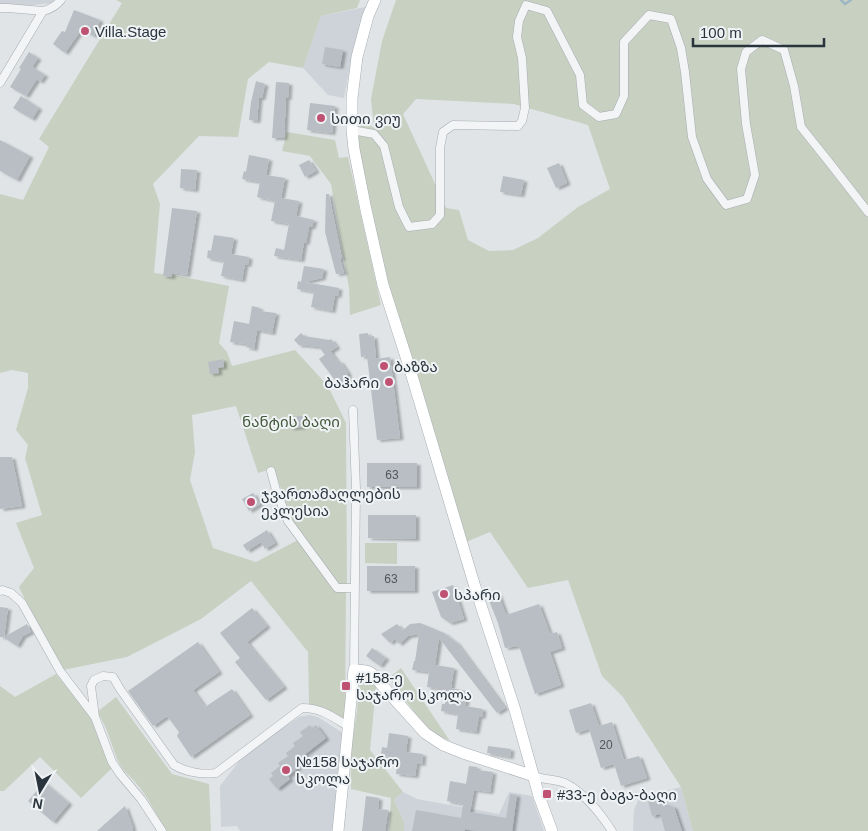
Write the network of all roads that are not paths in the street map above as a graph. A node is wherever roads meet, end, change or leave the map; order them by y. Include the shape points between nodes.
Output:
1 (61, 0) edge
2 (375, 0) edge
3 (0, 8) edge
4 (44, 11) junction
5 (0, 83) edge
6 (352, 130) junction
7 (868, 212) edge
8 (353, 410) dead end
9 (271, 471) dead end
10 (354, 588) junction
11 (0, 591) edge
12 (354, 670) junction
13 (95, 717) junction
14 (349, 727) junction
15 (534, 776) junction
16 (162, 831) edge
17 (338, 831) edge
18 (552, 831) edge
19 (612, 831) edge

1 - 4 street via 58,5
2 - 6 main road via 357,57
3 - 4 street
4 - 5 street
6 - 7 street via 374,134 384,146 400,207 409,227 432,224 440,215 443,132 453,124 518,126 522,121 525,108 518,37 519,21 526,5 547,10 580,75 583,105 599,117 616,114 624,96 624,42 649,16 671,19 681,48 692,137 707,179 726,205 746,199 755,175 741,69 746,52 762,40 784,50 801,127
6 - 15 main road via 383,285
8 - 10 street via 356,489
9 - 10 street via 288,521 337,588
10 - 12 street
11 - 13 street via 11,593 22,603 60,671
12 - 14 main road
12 - 15 main road via 375,674 425,733 442,744
13 - 14 street via 91,686 94,680 103,676 113,677 174,765 182,770 209,774 216,774 302,708 324,712
13 - 16 street via 112,762
14 - 17 main road
15 - 18 main road
15 - 19 street via 563,782 577,791 594,806

